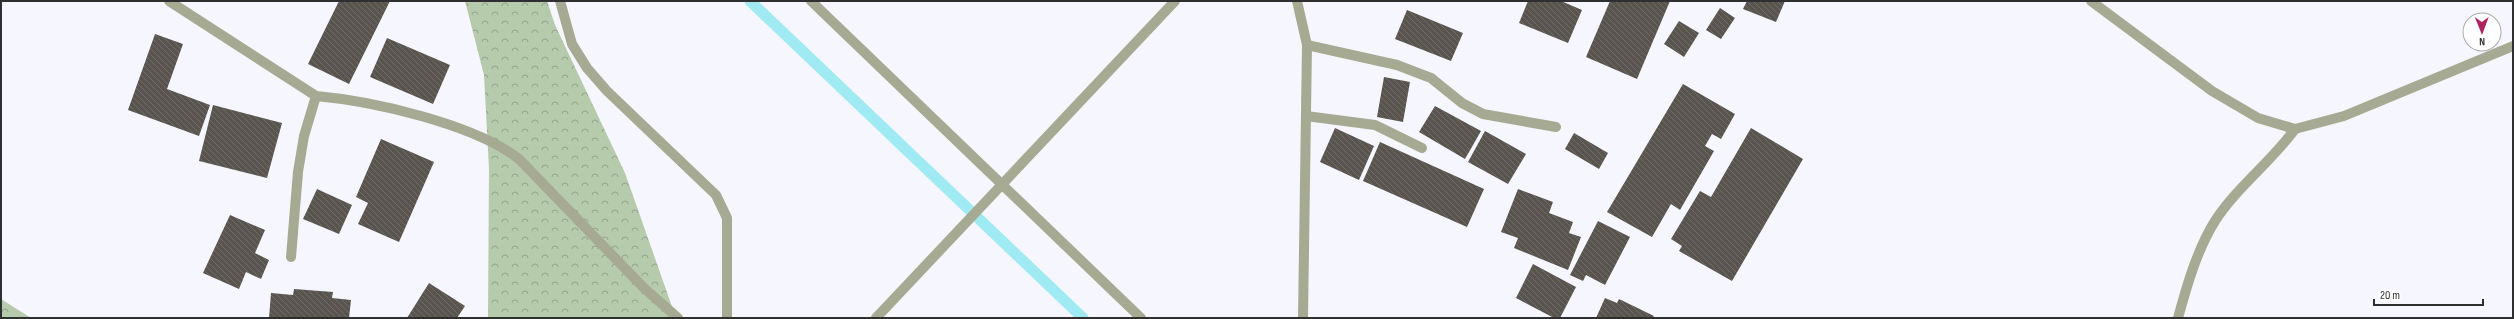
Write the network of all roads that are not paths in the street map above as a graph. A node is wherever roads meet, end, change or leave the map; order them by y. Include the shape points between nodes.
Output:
1 (169, 1) edge
2 (560, 1) edge
3 (811, 1) edge
4 (1175, 1) edge
5 (1296, 1) edge
6 (2091, 1) edge
7 (1307, 45) junction
8 (2513, 46) edge
9 (316, 96) junction
10 (1306, 116) junction
11 (1556, 127) dead end
12 (2295, 129) junction
13 (1422, 148) dead end
14 (1002, 184) junction
15 (291, 258) dead end
16 (678, 318) edge
17 (727, 318) edge
18 (876, 318) edge
19 (1140, 318) edge
20 (1303, 318) edge
21 (2178, 318) edge

1 - 9 street
2 - 17 street via 572,44 587,68 607,91 716,195 728,218
3 - 14 street
4 - 14 street
5 - 7 street
6 - 12 street via 2212,91 2258,118
7 - 10 street
7 - 11 street via 1397,65 1431,78 1462,103 1483,114
8 - 12 street via 2344,116
9 - 15 street via 304,136 298,172
9 - 16 street via 339,98 395,110 503,146 519,159 645,289
10 - 13 street via 1375,125
10 - 20 street
12 - 21 street via 2215,221 2199,252
14 - 18 street
14 - 19 street

